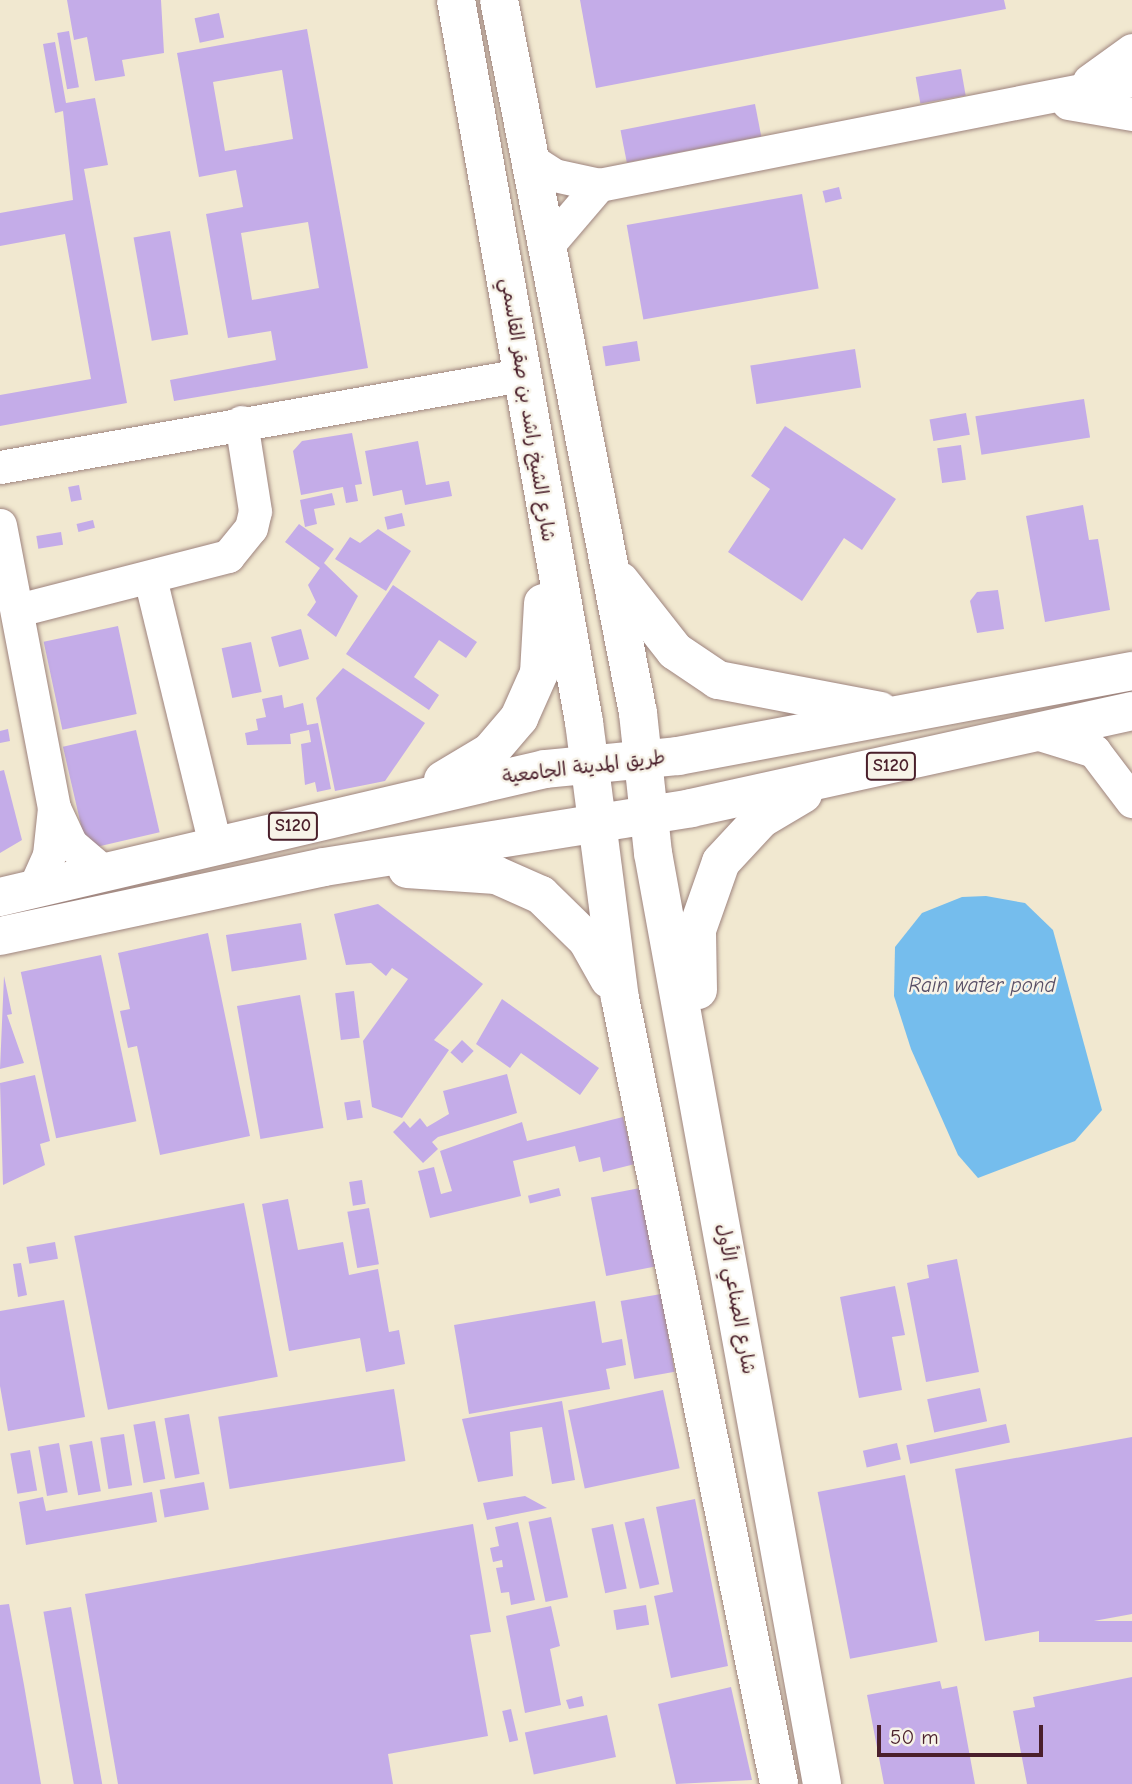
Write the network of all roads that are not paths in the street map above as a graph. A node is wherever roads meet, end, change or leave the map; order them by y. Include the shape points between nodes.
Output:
1 (456, 0) edge
2 (499, 0) edge
3 (1132, 50) edge
4 (1132, 80) edge
5 (1132, 94) edge
6 (1067, 98) junction
7 (1132, 114) edge
8 (528, 158) junction
9 (599, 185) junction
10 (545, 247) junction
11 (521, 375) junction
12 (241, 422) junction
13 (0, 467) edge
14 (0, 525) edge
15 (549, 553) junction
16 (612, 569) junction
17 (150, 578) junction
18 (18, 610) junction
19 (1132, 670) edge
20 (1132, 711) edge
21 (896, 715) junction
22 (1034, 733) junction
23 (643, 760) junction
24 (588, 766) junction
25 (838, 777) junction
26 (1132, 801) edge
27 (387, 802) junction
28 (54, 808) junction
29 (649, 814) junction
30 (593, 820) junction
31 (215, 845) junction
32 (324, 867) junction
33 (105, 873) junction
34 (17, 893) edge
35 (0, 936) edge
36 (620, 998) junction
37 (703, 1118) junction
38 (779, 1784) edge
39 (822, 1784) edge

1 - 11 main road, شارع الشيخ راشد بن صقر القاسمي
2 - 8 main road
3 - 6 street
4 - 6 street
5 - 6 street
6 - 7 street
6 - 9 street
8 - 9 street via 554,175
8 - 10 main road
9 - 10 street
10 - 16 main road
11 - 12 street
11 - 15 main road, شارع الشيخ راشد بن صقر القاسمي
12 - 13 street
12 - 17 street via 255,511 251,528 228,556
14 - 18 street
15 - 24 main road, شارع الشيخ راشد بن صقر القاسمي
15 - 27 main road via 539,673 519,718 470,766
16 - 21 main road via 658,634 718,680
16 - 23 main road
17 - 18 street
17 - 31 street
18 - 28 street
19 - 21 main road, طريق المدينة الجامعية / S120
20 - 22 main road, S120
21 - 23 main road, طريق المدينة الجامعية / S120
22 - 25 main road, S120
22 - 26 street via 1094,751
23 - 24 main road, طريق المدينة الجامعية / S120
23 - 29 main road
24 - 27 main road, طريق المدينة الجامعية / S120
24 - 30 main road, شارع الشيخ راشد بن صقر القاسمي
25 - 29 main road, S120
25 - 37 main road via 761,819 710,884 696,954
27 - 31 main road, طريق المدينة الجامعية / S120
28 - 33 street via 71,845
28 - 34 street via 49,855
29 - 30 main road, S120
29 - 37 main road, شارع الصناعي الأول
30 - 32 main road, S120
30 - 36 main road
31 - 33 main road, طريق المدينة الجامعية / S120
32 - 35 main road, S120
32 - 36 main road via 472,871 519,883 573,924
33 - 34 main road, طريق المدينة الجامعية / S120
36 - 38 main road
37 - 39 main road, شارع الصناعي الأول

